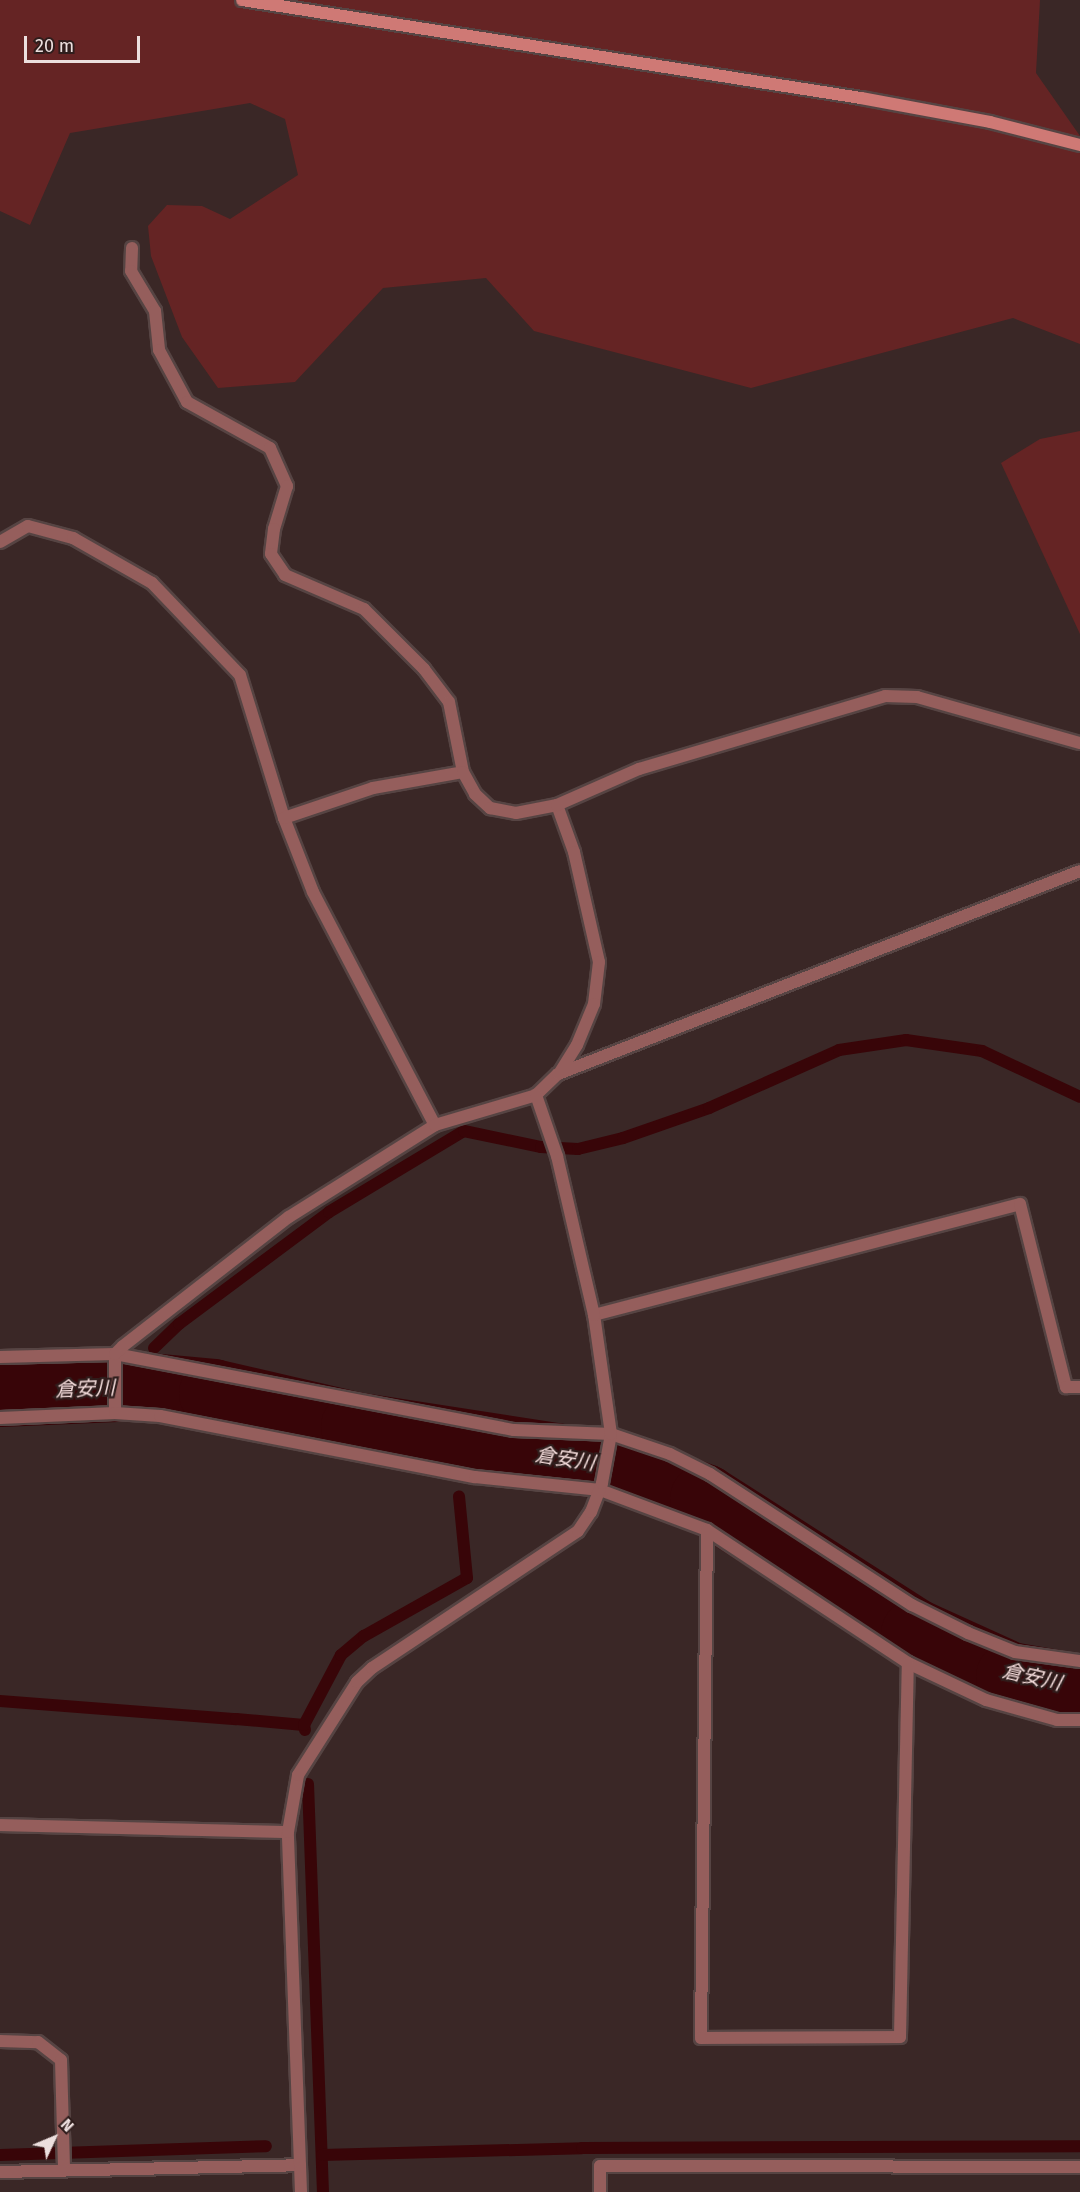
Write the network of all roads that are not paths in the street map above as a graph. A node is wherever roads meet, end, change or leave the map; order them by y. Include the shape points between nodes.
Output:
1 (242, 0) edge
2 (1080, 145) edge
3 (132, 248) dead end
4 (0, 542) edge
5 (1080, 743) edge
6 (463, 772) junction
7 (557, 805) junction
8 (284, 818) junction
9 (1080, 871) edge
10 (558, 1074) junction
11 (536, 1095) junction
12 (435, 1125) junction
13 (594, 1315) junction
14 (0, 1357) edge
15 (115, 1359) junction
16 (1080, 1387) edge
17 (115, 1409) junction
18 (0, 1418) edge
19 (611, 1434) junction
20 (601, 1486) junction
21 (707, 1530) junction
22 (1080, 1661) edge
23 (908, 1663) junction
24 (1080, 1721) edge
25 (0, 1825) edge
26 (288, 1832) junction
27 (0, 2041) edge
28 (64, 2158) junction
29 (300, 2164) junction
30 (1080, 2166) edge
31 (0, 2172) edge
32 (301, 2192) edge
33 (600, 2192) edge

1 - 2 street via 861,98 990,122
3 - 6 street via 131,271 155,311 159,350 187,402 270,448 288,486 274,529 271,554 285,575 364,609 424,669 449,702
4 - 8 street via 28,526 73,538 152,583 240,675
5 - 7 street via 917,697 885,696 639,769
6 - 7 street via 475,794 490,808 516,813
6 - 8 street via 373,788
7 - 10 street via 574,852 599,962 594,1004 577,1045
8 - 12 street via 312,892
9 - 10 street
10 - 11 street
11 - 12 street
11 - 13 street via 557,1156
12 - 15 street via 289,1217
13 - 16 street via 1020,1204 1066,1387
13 - 19 street
14 - 15 street
15 - 17 street
15 - 19 street via 514,1430
17 - 18 street
17 - 20 street via 238,1428 475,1477
19 - 20 street
19 - 22 street via 670,1454 710,1474 912,1605 968,1633 1015,1652
20 - 21 street
20 - 26 street via 578,1531 398,1649 357,1682 298,1775
21 - 23 street
21 - 23 street via 701,2038 900,2037
23 - 24 street via 986,1700 1057,1720
25 - 26 street
26 - 29 street
27 - 28 street via 38,2042 61,2060
28 - 29 street
28 - 31 street
29 - 32 street
30 - 33 street via 600,2166

